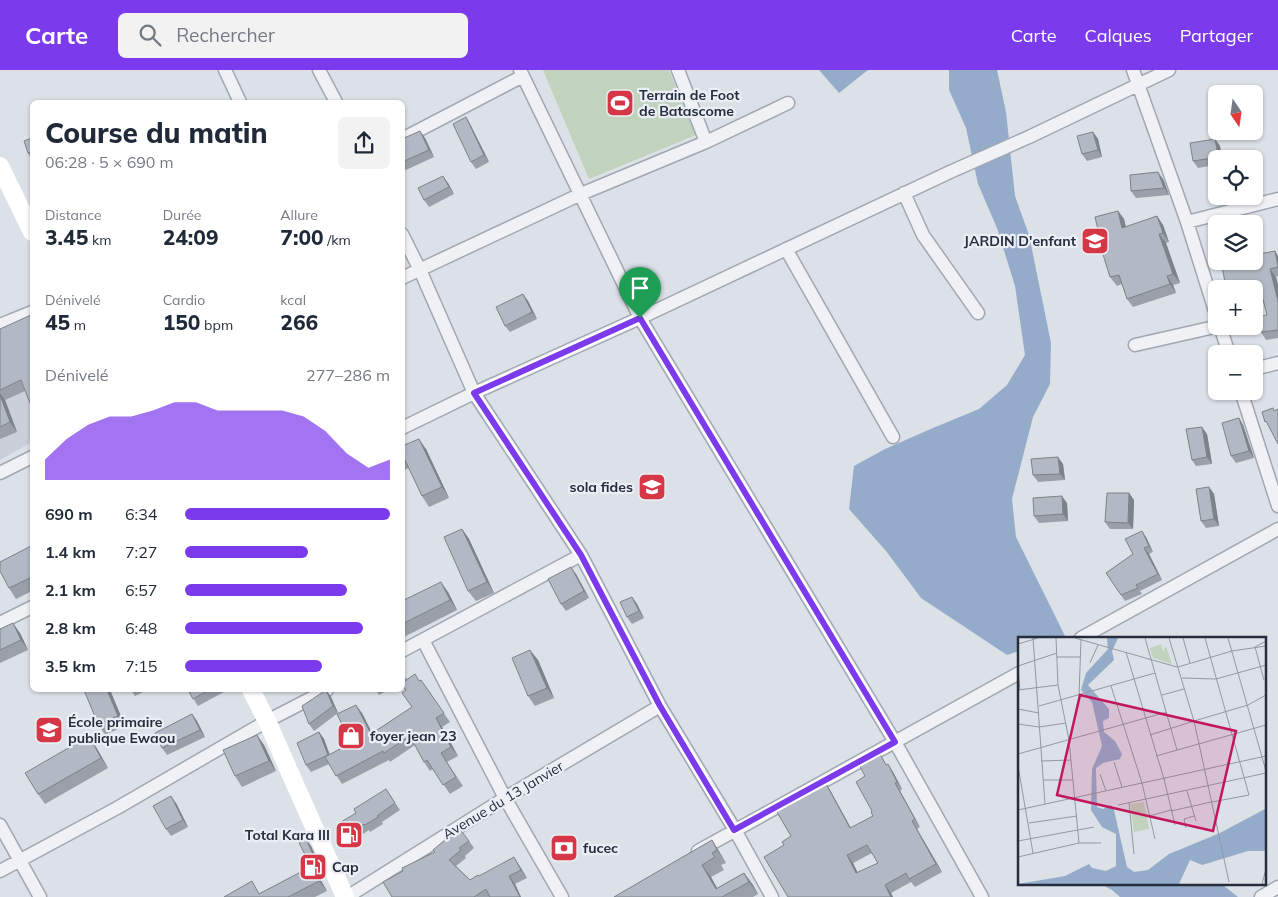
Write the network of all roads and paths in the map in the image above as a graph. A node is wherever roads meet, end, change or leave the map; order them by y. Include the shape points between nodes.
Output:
1 (224, 70) edge
2 (319, 70) edge
3 (678, 70) edge
4 (1133, 70) edge
5 (1170, 70) edge
6 (521, 73) edge
7 (1138, 85) junction
8 (239, 100) edge
9 (335, 100) edge
10 (788, 103) dead end
11 (405, 137) edge
12 (706, 142) junction
13 (0, 166) edge
14 (904, 193) junction
15 (581, 194) junction
16 (1278, 199) edge
17 (1186, 222) junction
18 (30, 228) edge
19 (405, 240) edge
20 (786, 249) junction
21 (420, 270) junction
22 (405, 277) edge
23 (1208, 289) edge
24 (978, 312) dead end
25 (30, 313) edge
26 (640, 318) junction
27 (0, 325) edge
28 (1208, 329) edge
29 (1135, 345) dead end
30 (1278, 363) edge
31 (1263, 367) edge
32 (474, 393) junction
33 (1244, 400) edge
34 (405, 427) edge
35 (893, 437) dead end
36 (30, 458) edge
37 (0, 473) edge
38 (1278, 506) edge
39 (1278, 529) edge
40 (581, 555) junction
41 (30, 608) edge
42 (0, 622) edge
43 (1083, 637) edge
44 (423, 640) junction
45 (405, 649) edge
46 (1015, 675) edge
47 (252, 692) edge
48 (323, 692) edge
49 (660, 706) junction
50 (266, 721) junction
51 (895, 742) junction
52 (505, 798) junction
53 (0, 825) edge
54 (734, 830) junction
55 (683, 859) edge
56 (18, 860) junction
57 (0, 871) edge
58 (1278, 886) edge
59 (40, 897) edge
60 (346, 897) edge
61 (562, 897) edge
62 (772, 897) edge
63 (982, 897) edge
64 (1261, 897) edge

1 - 8 street
2 - 9 street
3 - 12 street
4 - 7 street
5 - 7 street
6 - 11 street
6 - 15 street
7 - 14 street
7 - 17 street
10 - 12 street
12 - 15 street
13 - 18 main road
14 - 20 street
14 - 24 street via 923,234
15 - 21 street
15 - 26 street
16 - 17 street
17 - 23 street
19 - 21 street
20 - 26 street
20 - 35 street
21 - 22 street
21 - 32 street
25 - 27 street
26 - 32 street
26 - 51 street
28 - 29 street
30 - 31 street
32 - 34 street
32 - 40 street
33 - 38 street
36 - 37 street
39 - 43 street
40 - 44 street
40 - 49 street
41 - 42 street
44 - 45 street
44 - 52 street
46 - 51 street
47 - 50 main road
48 - 50 street
49 - 52 street, Avenue du 13 Janvier
49 - 54 street
50 - 56 street via 117,808
50 - 60 main road
51 - 54 street
51 - 63 street
52 - 60 street, Avenue du 13 Janvier
52 - 61 street
53 - 56 street
54 - 55 street
54 - 62 street
56 - 57 street
56 - 59 street
58 - 64 street

